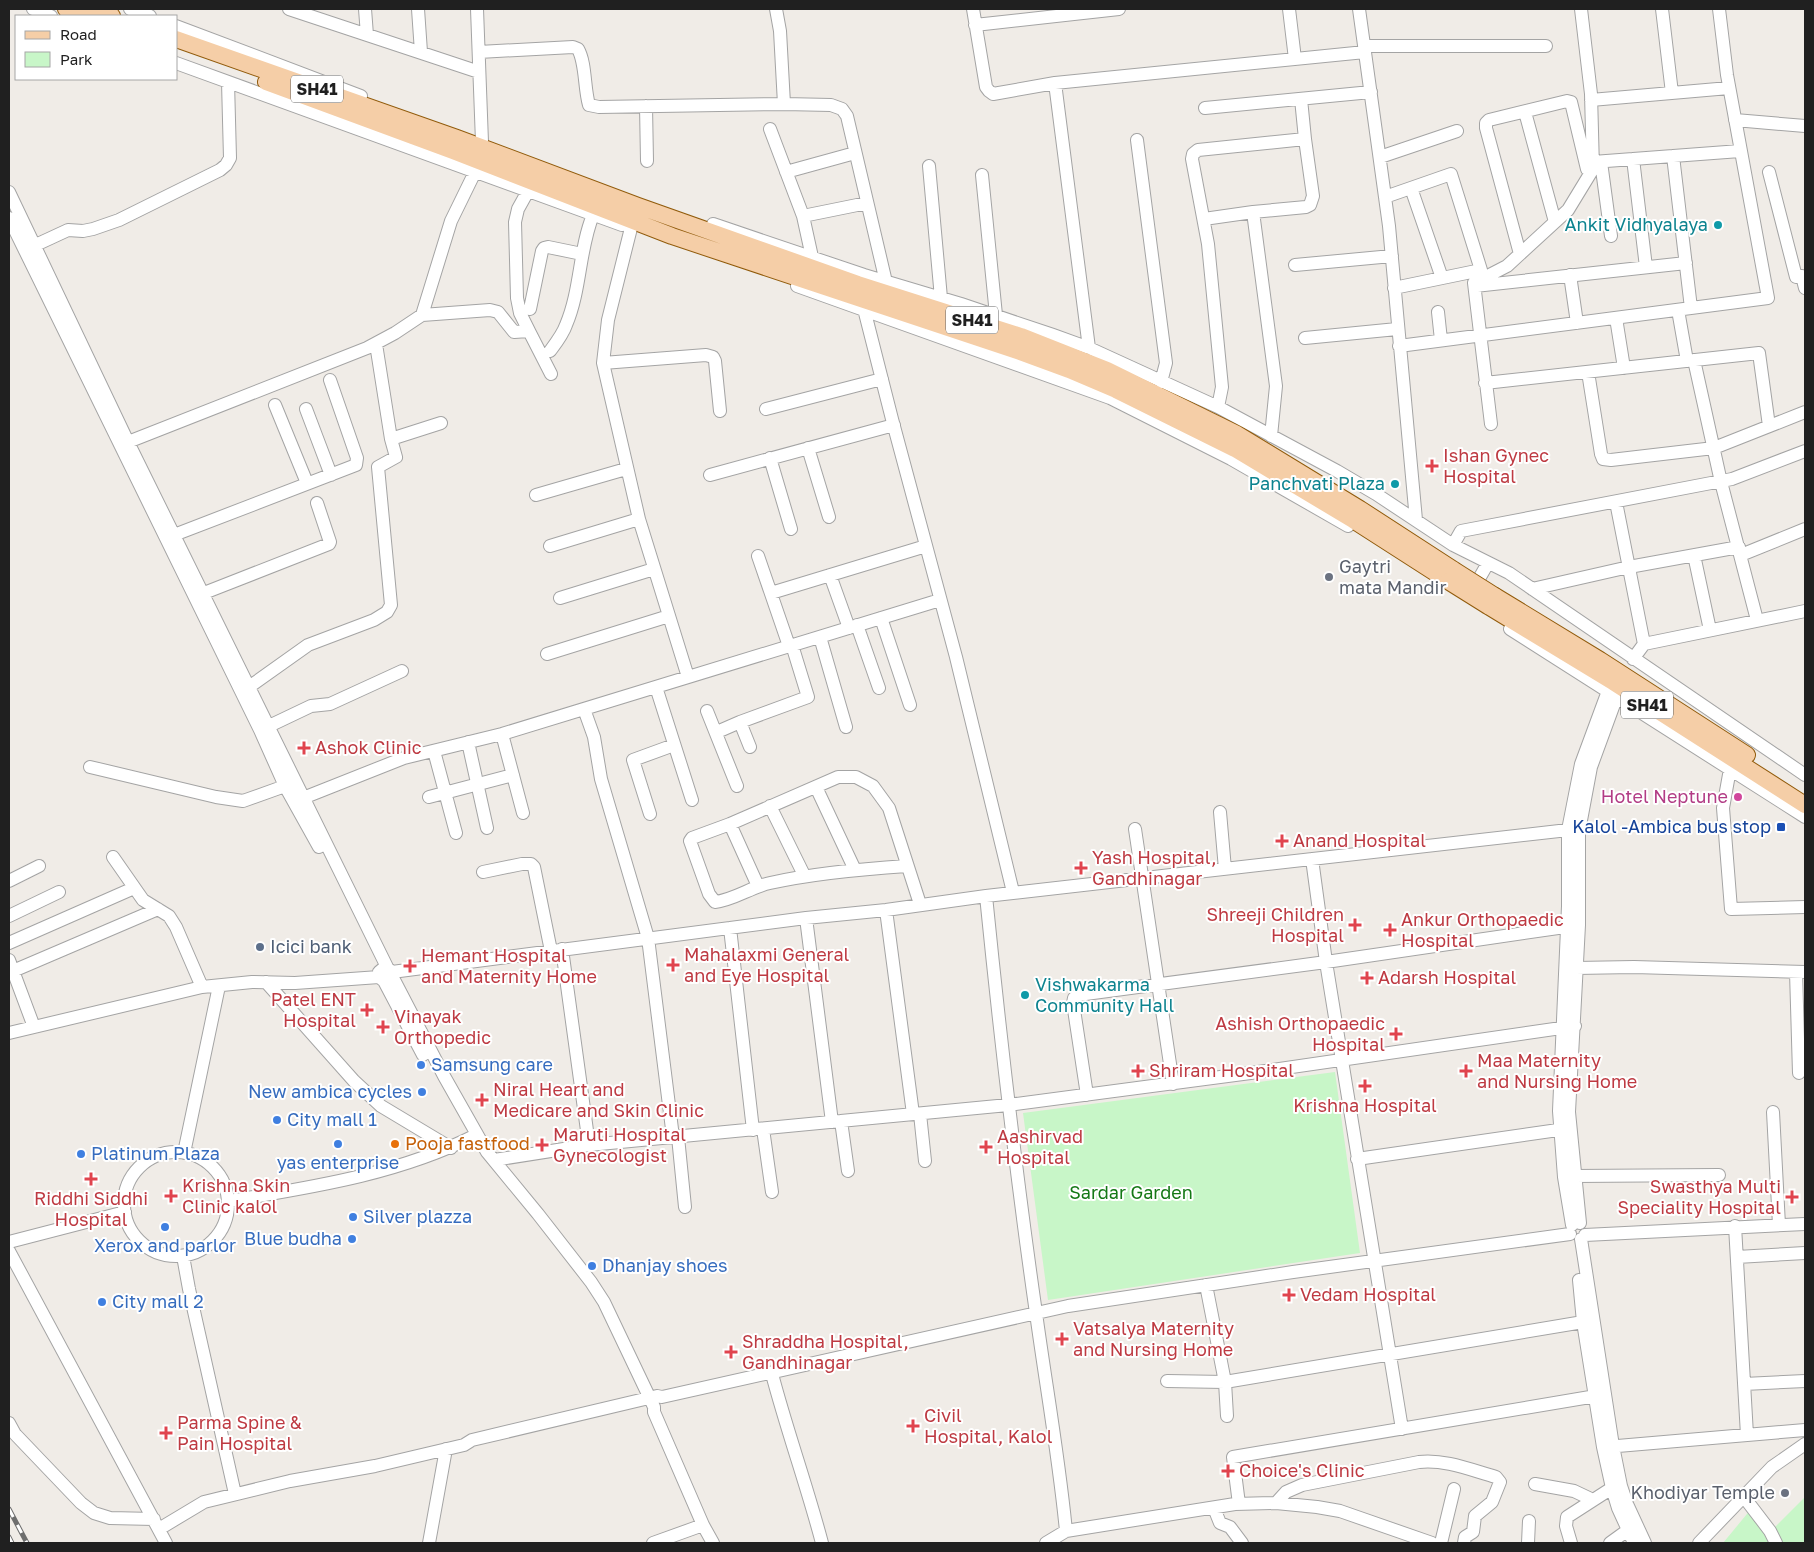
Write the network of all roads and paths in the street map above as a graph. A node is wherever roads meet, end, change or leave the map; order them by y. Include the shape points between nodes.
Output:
1 (32, 9) edge
2 (66, 9) edge
3 (93, 9) edge
4 (130, 9) edge
5 (288, 9) edge
6 (365, 9) edge
7 (418, 9) edge
8 (477, 9) edge
9 (776, 9) edge
10 (973, 9) edge
11 (1119, 9) edge
12 (1289, 9) edge
13 (1359, 9) edge
14 (1581, 9) edge
15 (1662, 9) edge
16 (1719, 9) edge
17 (311, 13) edge
18 (48, 15) edge
19 (81, 15) edge
20 (109, 15) edge
21 (147, 15) edge
22 (974, 25) junction
23 (178, 27) edge
24 (367, 35) junction
25 (178, 40) edge
26 (1546, 46) dead end
27 (1365, 49) junction
28 (178, 52) edge
29 (421, 52) junction
30 (479, 52) junction
31 (1296, 59) junction
32 (178, 64) edge
33 (479, 72) junction
34 (228, 82) junction
35 (1056, 83) junction
36 (1729, 88) junction
37 (1371, 92) junction
38 (1672, 93) junction
39 (1301, 99) junction
40 (1591, 100) junction
41 (784, 104) junction
42 (646, 106) junction
43 (1206, 108) dead end
44 (1525, 112) junction
45 (1735, 120) junction
46 (1805, 126) edge
47 (770, 129) dead end
48 (1457, 131) dead end
49 (1305, 139) junction
50 (1137, 140) dead end
51 (482, 142) junction
52 (455, 145) junction
53 (1740, 151) junction
54 (855, 153) junction
55 (1673, 156) junction
56 (1380, 157) junction
57 (1633, 159) junction
58 (646, 161) dead end
59 (1597, 162) junction
60 (929, 166) dead end
61 (475, 172) junction
62 (786, 172) junction
63 (1768, 172) dead end
64 (982, 175) dead end
65 (1589, 176) junction
66 (1411, 188) junction
67 (528, 191) junction
68 (9, 192) edge
69 (1385, 197) junction
70 (867, 203) junction
71 (1253, 212) junction
72 (593, 214) junction
73 (803, 216) junction
74 (1204, 219) junction
75 (10, 222) edge
76 (1555, 222) junction
77 (631, 228) junction
78 (1611, 236) dead end
79 (29, 248) junction
80 (582, 254) junction
81 (1520, 254) junction
82 (1392, 256) junction
83 (812, 258) junction
84 (1686, 263) junction
85 (1295, 265) dead end
86 (1646, 267) junction
87 (1570, 275) junction
88 (1442, 278) junction
89 (886, 282) junction
90 (1474, 286) junction
91 (1394, 288) junction
92 (1805, 288) edge
93 (941, 298) junction
94 (530, 308) dead end
95 (1691, 308) junction
96 (864, 310) junction
97 (1678, 310) junction
98 (1438, 312) dead end
99 (422, 315) junction
100 (996, 316) junction
101 (1616, 318) junction
102 (1577, 323) junction
103 (1398, 329) junction
104 (529, 331) junction
105 (1480, 335) junction
106 (1305, 338) dead end
107 (1441, 340) junction
108 (376, 344) junction
109 (1399, 346) junction
110 (1089, 348) junction
111 (550, 351) dead end
112 (1690, 361) junction
113 (603, 363) junction
114 (1624, 368) junction
115 (1588, 372) junction
116 (551, 374) dead end
117 (882, 379) junction
118 (330, 380) dead end
119 (1161, 382) junction
120 (1485, 383) junction
121 (275, 405) dead end
122 (1218, 407) junction
123 (306, 409) dead end
124 (766, 409) dead end
125 (720, 411) dead end
126 (1805, 412) edge
127 (441, 423) dead end
128 (1491, 424) dead end
129 (894, 425) junction
130 (1769, 426) junction
131 (1272, 436) junction
132 (391, 439) junction
133 (128, 442) junction
134 (808, 448) junction
135 (1714, 448) junction
136 (1805, 451) edge
137 (770, 458) junction
138 (626, 469) junction
139 (710, 474) dead end
140 (331, 475) junction
141 (1721, 482) junction
142 (307, 483) junction
143 (536, 495) dead end
144 (1616, 502) junction
145 (316, 503) dead end
146 (829, 516) dead end
147 (639, 519) junction
148 (1416, 520) junction
149 (791, 529) dead end
150 (1804, 534) edge
151 (174, 535) junction
152 (1453, 545) junction
153 (550, 546) dead end
154 (926, 546) junction
155 (1740, 551) junction
156 (1694, 555) junction
157 (758, 556) dead end
158 (1488, 563) junction
159 (1629, 567) junction
160 (654, 569) junction
161 (830, 575) junction
162 (1532, 589) junction
163 (204, 593) junction
164 (771, 593) junction
165 (560, 598) dead end
166 (940, 600) junction
167 (1466, 601) junction
168 (1492, 601) junction
169 (1805, 610) edge
170 (669, 616) junction
171 (881, 618) junction
172 (1757, 620) junction
173 (853, 627) junction
174 (1710, 630) junction
175 (820, 637) junction
176 (1644, 644) junction
177 (791, 646) junction
178 (547, 654) dead end
179 (1633, 659) junction
180 (402, 672) dead end
181 (688, 677) junction
182 (249, 687) junction
183 (656, 687) junction
184 (879, 688) dead end
185 (1612, 693) junction
186 (910, 705) dead end
187 (584, 709) junction
188 (708, 711) dead end
189 (740, 722) junction
190 (269, 726) junction
191 (846, 727) dead end
192 (717, 732) junction
193 (502, 734) junction
194 (468, 742) junction
195 (674, 745) junction
196 (750, 747) dead end
197 (434, 751) junction
198 (90, 768) dead end
199 (1730, 769) junction
200 (513, 774) junction
201 (1805, 775) edge
202 (478, 784) junction
203 (286, 786) junction
204 (737, 786) dead end
205 (816, 787) junction
206 (444, 793) junction
207 (1805, 793) edge
208 (429, 797) dead end
209 (303, 798) junction
210 (692, 800) dead end
211 (1805, 805) edge
212 (770, 806) junction
213 (1220, 812) dead end
214 (523, 813) dead end
215 (650, 814) dead end
216 (1805, 817) edge
217 (730, 824) junction
218 (487, 828) dead end
219 (1135, 829) dead end
220 (1573, 830) junction
221 (456, 833) dead end
222 (113, 857) dead end
223 (1312, 859) junction
224 (39, 866) dead end
225 (907, 866) junction
226 (1225, 868) junction
227 (855, 870) junction
228 (483, 872) dead end
229 (804, 876) junction
230 (1143, 878) junction
231 (9, 881) edge
232 (758, 886) junction
233 (134, 888) junction
234 (59, 892) dead end
235 (1013, 892) junction
236 (986, 896) junction
237 (920, 904) junction
238 (1805, 908) edge
239 (158, 909) junction
240 (886, 910) junction
241 (9, 916) edge
242 (806, 918) junction
243 (1573, 925) junction
244 (730, 928) junction
245 (648, 938) junction
246 (9, 943) edge
247 (556, 950) junction
248 (1326, 962) junction
249 (11, 966) edge
250 (1576, 968) junction
251 (1801, 972) edge
252 (386, 974) junction
253 (266, 982) junction
254 (1158, 984) junction
255 (220, 986) junction
256 (202, 987) junction
257 (34, 1027) junction
258 (1569, 1027) junction
259 (9, 1034) edge
260 (1342, 1060) junction
261 (1800, 1073) dead end
262 (1174, 1084) junction
263 (1087, 1095) junction
264 (1008, 1105) junction
265 (1774, 1112) dead end
266 (916, 1114) junction
267 (837, 1122) junction
268 (758, 1129) junction
269 (1564, 1129) junction
270 (473, 1137) junction
271 (676, 1137) junction
272 (589, 1145) junction
273 (451, 1148) junction
274 (184, 1152) junction
275 (1358, 1159) junction
276 (494, 1160) junction
277 (925, 1161) dead end
278 (848, 1171) dead end
279 (1719, 1175) dead end
280 (1574, 1176) junction
281 (772, 1192) dead end
282 (229, 1201) junction
283 (685, 1207) dead end
284 (125, 1212) junction
285 (1805, 1217) edge
286 (1779, 1221) junction
287 (1805, 1224) edge
288 (1735, 1226) junction
289 (1578, 1232) junction
290 (9, 1242) edge
291 (9, 1252) edge
292 (1805, 1253) edge
293 (183, 1256) junction
294 (1737, 1257) junction
295 (1374, 1261) junction
296 (1206, 1285) junction
297 (1036, 1313) junction
298 (1583, 1322) junction
299 (1390, 1355) junction
300 (772, 1374) junction
301 (1805, 1381) edge
302 (1167, 1382) dead end
303 (1225, 1382) junction
304 (1744, 1384) junction
305 (1596, 1396) junction
306 (651, 1403) junction
307 (1227, 1416) dead end
308 (9, 1423) edge
309 (1402, 1429) junction
310 (1805, 1430) edge
311 (1747, 1435) junction
312 (1805, 1444) edge
313 (1608, 1447) junction
314 (446, 1450) junction
315 (1535, 1484) dead end
316 (1612, 1488) junction
317 (1454, 1489) dead end
318 (235, 1494) junction
319 (1744, 1497) junction
320 (1593, 1500) junction
321 (1276, 1503) junction
322 (1239, 1504) junction
323 (1214, 1508) junction
324 (1529, 1521) dead end
325 (156, 1524) junction
326 (703, 1525) junction
327 (1628, 1530) junction
328 (1066, 1531) junction
329 (166, 1543) edge
330 (429, 1543) edge
331 (653, 1543) edge
332 (713, 1543) edge
333 (822, 1543) edge
334 (1046, 1543) edge
335 (1242, 1543) edge
336 (1432, 1543) edge
337 (1441, 1543) edge
338 (1464, 1543) edge
339 (1528, 1543) edge
340 (1571, 1543) edge
341 (1610, 1543) edge
342 (1634, 1543) edge
343 (1644, 1543) edge
344 (1699, 1543) edge
345 (1776, 1543) edge

1 - 18 street
2 - 19 main road
3 - 20 main road
4 - 21 street
5 - 17 street
6 - 24 street
7 - 29 street
8 - 30 street
9 - 41 street
10 - 22 street
11 - 22 street
12 - 31 street
13 - 27 street
14 - 40 street
15 - 38 street
16 - 36 street
17 - 24 street
22 - 35 street via 986,87 993,94
23 - 51 street
24 - 29 street
25 - 52 main road, SH41
26 - 27 street
27 - 31 street
27 - 37 street
28 - 52 main road, SH41
29 - 33 street
30 - 33 street
30 - 42 street via 573,47 581,55 589,105
31 - 35 street
32 - 34 street
33 - 51 street
34 - 61 street
34 - 79 street via 230,158 226,165 118,220 93,229 68,230
35 - 110 street
36 - 38 street
36 - 45 street
37 - 39 street
37 - 56 street
38 - 40 street
39 - 43 street
39 - 49 street
40 - 59 street
41 - 42 street
41 - 54 street via 831,105 842,109
42 - 58 street
44 - 65 street via 1571,102
44 - 76 street
44 - 81 street via 1486,123
45 - 46 street
45 - 53 street
47 - 62 street
48 - 56 street
49 - 71 street via 1313,196 1310,205
49 - 74 street via 1194,152 1192,159
50 - 119 street via 1166,362
51 - 83 street
52 - 168 main road, SH41, bridge via 858,284 1021,336 1107,370 1237,434 1360,508 1451,576
53 - 55 street
53 - 95 street via 1768,298
54 - 62 street
54 - 70 street
55 - 57 street
55 - 84 street
56 - 69 street
57 - 59 street
57 - 86 street
59 - 65 street
59 - 78 street
60 - 93 street
61 - 67 street
61 - 99 street via 451,220
62 - 73 street
63 - 92 street via 1796,277 1802,276
64 - 100 street
65 - 76 street via 1568,210
66 - 69 street
66 - 88 street
66 - 88 street via 1451,174 1481,270
67 - 72 street
67 - 104 street via 518,208 516,222 517,298
68 - 79 street
69 - 82 street
70 - 73 street
70 - 89 street
71 - 74 street
71 - 131 street via 1276,386
72 - 77 street
72 - 80 street
73 - 83 street
74 - 122 street via 1222,387
75 - 79 street
76 - 81 street
77 - 96 street
77 - 113 street via 608,320
79 - 133 street
79 - 203 street
80 - 94 street via 544,248
80 - 111 street via 567,324
81 - 90 street via 1507,266 1474,282
82 - 85 street
82 - 91 street
83 - 89 street
84 - 86 street
84 - 95 street
86 - 87 street
87 - 90 street
87 - 102 street
88 - 91 street
89 - 93 street
90 - 105 street
91 - 103 street
93 - 100 street
95 - 97 street
96 - 117 street
96 - 167 street via 1110,398 1240,464 1348,526
97 - 101 street
97 - 112 street
98 - 107 street
99 - 104 street via 494,310 514,332
99 - 108 street
100 - 110 street
101 - 102 street
101 - 114 street
102 - 105 street
103 - 106 street
103 - 109 street
104 - 116 street
105 - 107 street
105 - 120 street
107 - 109 street
108 - 132 street
108 - 133 street
109 - 148 street
110 - 119 street
112 - 114 street
112 - 130 street via 1759,354
112 - 135 street
113 - 125 street via 713,357
113 - 138 street
114 - 115 street
115 - 120 street
115 - 135 street via 1603,459
117 - 124 street
117 - 129 street
118 - 140 street via 357,463
119 - 122 street
120 - 128 street
121 - 142 street
122 - 131 street
123 - 140 street
126 - 130 street
127 - 132 street
129 - 134 street
129 - 154 street
130 - 135 street
131 - 148 street via 1361,485
132 - 182 street via 396,458 380,465 377,471 391,605 387,612 308,645
133 - 151 street
134 - 137 street
134 - 146 street
135 - 141 street
136 - 141 street
137 - 139 street
137 - 149 street
138 - 143 street
138 - 147 street
140 - 142 street
141 - 144 street
141 - 155 street
142 - 151 street
144 - 152 street via 1461,531
144 - 159 street
145 - 163 street via 329,544
147 - 153 street
147 - 160 street
148 - 152 street
150 - 155 street
151 - 163 street
152 - 158 street
154 - 161 street
154 - 166 street
155 - 156 street
155 - 172 street
156 - 159 street
156 - 174 street
157 - 164 street
158 - 162 street
158 - 167 street
159 - 162 street
159 - 176 street
160 - 165 street
160 - 170 street
161 - 164 street
161 - 173 street
162 - 179 street
163 - 182 street
164 - 177 street
166 - 171 street
166 - 235 street
167 - 185 street
168 - 207 main road, SH41 via 1600,660
168 - 211 main road, SH41
169 - 172 street
170 - 178 street
170 - 181 street
171 - 173 street
171 - 186 street
172 - 174 street
173 - 175 street
173 - 184 street
174 - 176 street
175 - 177 street
175 - 191 street
176 - 179 street
177 - 181 street
177 - 189 street via 808,697
179 - 201 street
180 - 190 street via 330,704 311,706
181 - 183 street
182 - 190 street
183 - 187 street
183 - 195 street
185 - 199 street
185 - 220 street
187 - 193 street
187 - 245 street
188 - 192 street
189 - 192 street
189 - 196 street
190 - 209 street
192 - 204 street
193 - 194 street
193 - 200 street
194 - 197 street
194 - 202 street
195 - 210 street
195 - 215 street via 632,760
197 - 206 street
197 - 209 street via 404,758
198 - 203 street via 243,801
199 - 216 street
199 - 238 street via 1723,808 1731,909
200 - 202 street
200 - 214 street
202 - 206 street
202 - 218 street
203 - 252 street
205 - 212 street
205 - 225 street via 838,778 856,777 873,786 888,808
205 - 227 street
206 - 208 street
206 - 221 street
209 - 252 street
212 - 217 street
212 - 229 street
213 - 226 street
217 - 232 street
217 - 232 street via 690,841 709,894 715,902
219 - 230 street
220 - 223 street
220 - 243 street
222 - 233 street
223 - 226 street
223 - 248 street
224 - 231 street
225 - 227 street
225 - 237 street
226 - 230 street
227 - 229 street
228 - 247 street via 522,864 534,867
229 - 232 street
230 - 235 street
230 - 254 street
233 - 239 street
233 - 246 street
234 - 241 street
235 - 236 street
236 - 237 street
236 - 264 street
237 - 240 street
239 - 249 street
239 - 256 street via 169,916 176,927
240 - 242 street
240 - 266 street
242 - 244 street
242 - 267 street
243 - 248 street
243 - 250 street
243 - 258 street
244 - 245 street
244 - 268 street
245 - 247 street
245 - 271 street
247 - 252 street
247 - 272 street
248 - 254 street
248 - 260 street
249 - 257 street
250 - 251 street
250 - 258 street
251 - 261 street
252 - 253 street
252 - 270 street
253 - 255 street
253 - 273 street via 354,1081 381,1106
254 - 262 street
254 - 263 street via 1074,998
255 - 256 street
255 - 274 street
256 - 257 street
257 - 259 street
258 - 260 street
258 - 269 street
260 - 262 street
260 - 275 street
262 - 263 street
263 - 264 street
264 - 266 street
264 - 297 street
265 - 286 street
266 - 267 street
266 - 277 street
267 - 268 street
267 - 278 street
268 - 271 street
268 - 281 street
269 - 275 street
269 - 280 street
269 - 289 street via 1564,1178
270 - 273 street
270 - 276 street
270 - 306 street via 481,1156 593,1299
271 - 272 street
271 - 283 street
272 - 276 street
273 - 282 street via 376,1173
274 - 282 street via 201,1158 215,1169 225,1184
274 - 284 street via 166,1153 150,1159 136,1171 127,1186
275 - 295 street
276 - 306 street via 604,1302
279 - 280 street
280 - 289 street
282 - 293 street via 228,1214 218,1236 196,1253
284 - 290 street
284 - 293 street via 135,1237 148,1249 165,1256
285 - 286 street
286 - 287 street
286 - 288 street
286 - 289 street via 1636,1225
288 - 289 street
288 - 294 street
289 - 295 street
289 - 298 street
289 - 313 street
291 - 325 street
292 - 294 street
293 - 318 street
294 - 304 street
295 - 296 street
295 - 299 street
296 - 297 street
296 - 303 street
297 - 300 street
297 - 328 street
298 - 299 street
298 - 305 street
299 - 303 street
299 - 309 street
300 - 306 street
300 - 333 street
301 - 304 street
302 - 303 street
303 - 307 street
304 - 311 street
305 - 309 street
305 - 313 street
306 - 314 street via 472,1440
306 - 326 street
308 - 325 street via 15,1434 94,1514
309 - 322 street via 1233,1457
310 - 311 street
311 - 313 street
312 - 319 street via 1772,1467
313 - 316 street
313 - 343 street
314 - 318 street
314 - 330 street
315 - 320 street via 1574,1491
316 - 320 street
316 - 327 street
317 - 337 street
318 - 325 street via 204,1502
319 - 344 street
319 - 345 street
320 - 340 street via 1567,1517
321 - 322 street
321 - 336 street via 1340,1511
321 - 338 street via 1286,1492 1302,1485 1418,1462 1446,1462 1496,1477 1500,1482 1492,1502 1476,1516 1473,1532 1464,1537
322 - 323 street
323 - 328 street
323 - 335 street via 1220,1523 1230,1527
324 - 339 street
325 - 329 street
326 - 331 street
326 - 332 street
327 - 341 street
327 - 342 street
328 - 334 street

